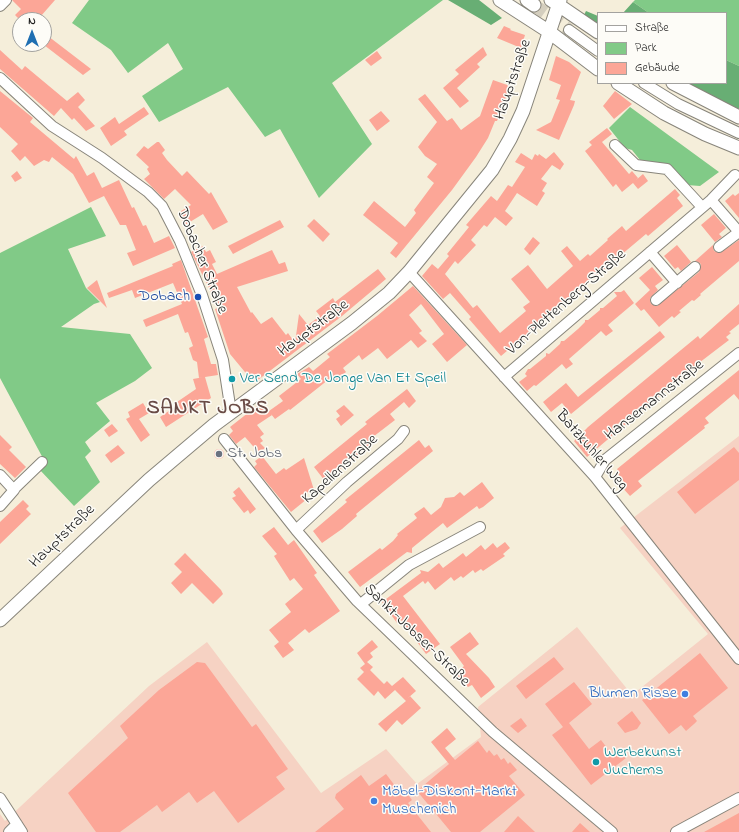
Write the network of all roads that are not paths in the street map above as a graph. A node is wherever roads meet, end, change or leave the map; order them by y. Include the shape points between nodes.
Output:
1 (6, 0) edge
2 (500, 0) edge
3 (556, 2) edge
4 (0, 6) edge
5 (569, 30) tunnel mouth
6 (548, 31) junction
7 (597, 31) edge
8 (597, 50) edge
9 (597, 68) edge
10 (0, 78) edge
11 (620, 84) edge
12 (646, 84) edge
13 (675, 84) edge
14 (739, 117) edge
15 (739, 132) edge
16 (615, 145) dead end
17 (739, 148) edge
18 (735, 174) dead end
19 (711, 200) junction
20 (702, 207) junction
21 (739, 232) edge
22 (719, 247) dead end
23 (650, 252) junction
24 (695, 266) dead end
25 (409, 272) junction
26 (677, 283) junction
27 (656, 300) dead end
28 (739, 353) edge
29 (504, 377) junction
30 (232, 412) junction
31 (404, 431) dead end
32 (224, 438) dead end
33 (42, 462) dead end
34 (0, 475) edge
35 (595, 477) junction
36 (14, 488) junction
37 (0, 506) edge
38 (480, 528) dead end
39 (296, 530) junction
40 (361, 604) junction
41 (0, 620) edge
42 (739, 659) edge
43 (0, 798) edge
44 (739, 798) edge
45 (20, 828) edge
46 (9, 832) edge
47 (612, 832) edge
48 (676, 832) edge

1 - 4 street
2 - 6 main road
3 - 6 main road, Hauptstraße
3 - 7 main road
5 - 8 street
6 - 9 main road
6 - 25 main road, Hauptstraße via 523,111 510,139 492,170
10 - 30 street, Dobacher Straße via 52,126 102,158 148,192 162,206 180,241 201,293 224,360
11 - 17 main road via 664,113 704,134
12 - 15 street via 678,104
13 - 14 main road
16 - 20 street via 636,165 667,169
18 - 19 street, Von-Plettenberg-Straße
19 - 20 street, Von-Plettenberg-Straße
19 - 21 street
20 - 23 street, Von-Plettenberg-Straße
21 - 22 street
23 - 26 street, Von-Plettenberg-Straße
23 - 29 street, Von-Plettenberg-Straße
24 - 26 street
25 - 29 street, Batzkuhler Weg
25 - 30 main road, Hauptstraße via 352,323
26 - 27 street
28 - 35 street, Hansemannstraße via 605,460
29 - 35 street, Batzkuhler Weg
30 - 41 main road, Hauptstraße via 132,495
31 - 39 street, Kapellenstraße
32 - 39 street, Sankt-Jobser-Straße
33 - 36 street
34 - 36 street
35 - 42 street, Batzkuhler Weg
36 - 37 street via 13,493
38 - 40 street via 409,566
39 - 40 street, Sankt-Jobser-Straße
40 - 47 street, Sankt-Jobser-Straße via 493,732
43 - 45 street
44 - 48 street
45 - 46 street

